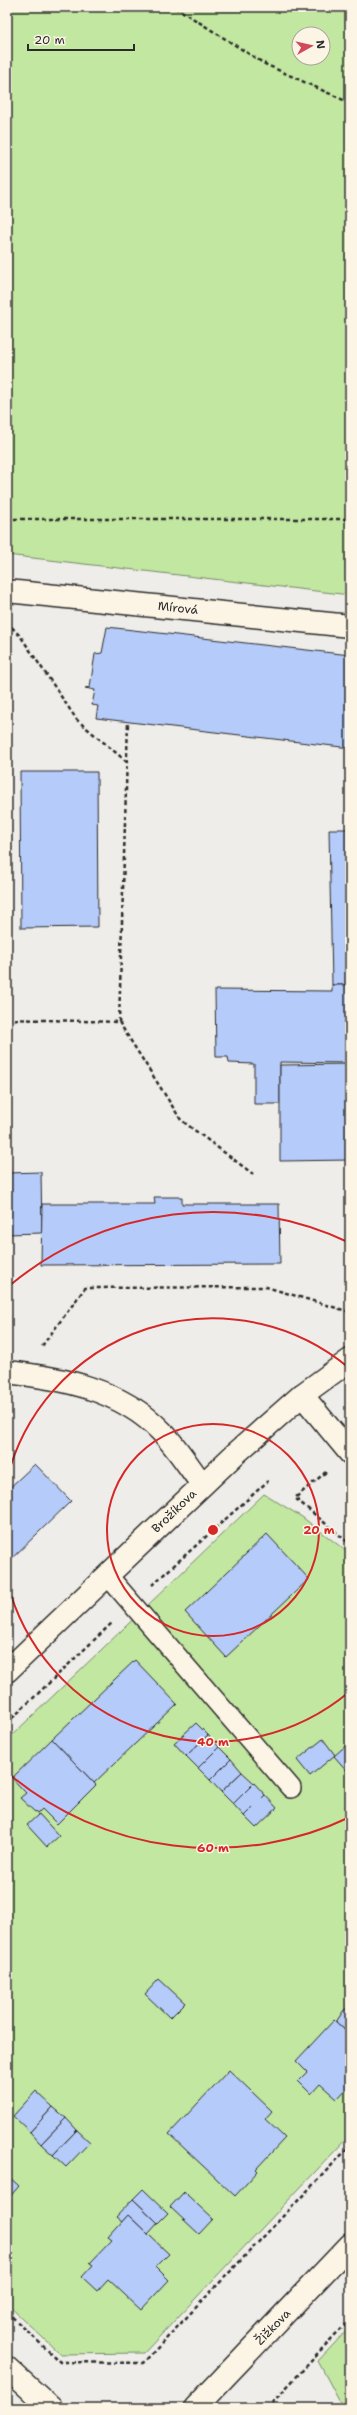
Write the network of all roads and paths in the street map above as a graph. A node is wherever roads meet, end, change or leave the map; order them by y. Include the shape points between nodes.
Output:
1 (175, 7) edge
2 (350, 103) edge
3 (7, 519) edge
4 (350, 519) edge
5 (7, 591) edge
6 (7, 622) edge
7 (350, 626) edge
8 (128, 722) dead end
9 (127, 762) junction
10 (7, 1019) edge
11 (119, 1022) junction
12 (253, 1174) dead end
13 (350, 1312) edge
14 (350, 1360) edge
15 (12, 1372) edge
16 (302, 1395) junction
17 (350, 1453) edge
18 (332, 1468) dead end
19 (202, 1484) junction
20 (350, 1544) edge
21 (108, 1576) junction
22 (7, 1671) edge
23 (291, 1788) dead end
24 (350, 2146) edge
25 (350, 2245) edge
26 (7, 2312) edge
27 (350, 2320) edge
28 (7, 2368) edge
29 (51, 2408) edge
30 (195, 2408) edge
31 (268, 2408) edge

1 - 2 path via 265,64
3 - 4 path
5 - 7 street, Mírová
6 - 9 path via 22,637 77,720
8 - 9 path
9 - 11 path
10 - 11 path
11 - 12 path via 181,1120
13 - 15 path via 266,1287 85,1288 44,1343
14 - 16 street, Brožíkova
15 - 19 street via 83,1384 124,1403 160,1431
16 - 17 street
16 - 19 street, Brožíkova
18 - 20 path via 294,1498
19 - 21 street, Brožíkova
21 - 22 street, Brožíkova
21 - 23 lane
24 - 26 path via 143,2363 60,2362
25 - 30 street, Žižkova
27 - 31 path
28 - 29 street

